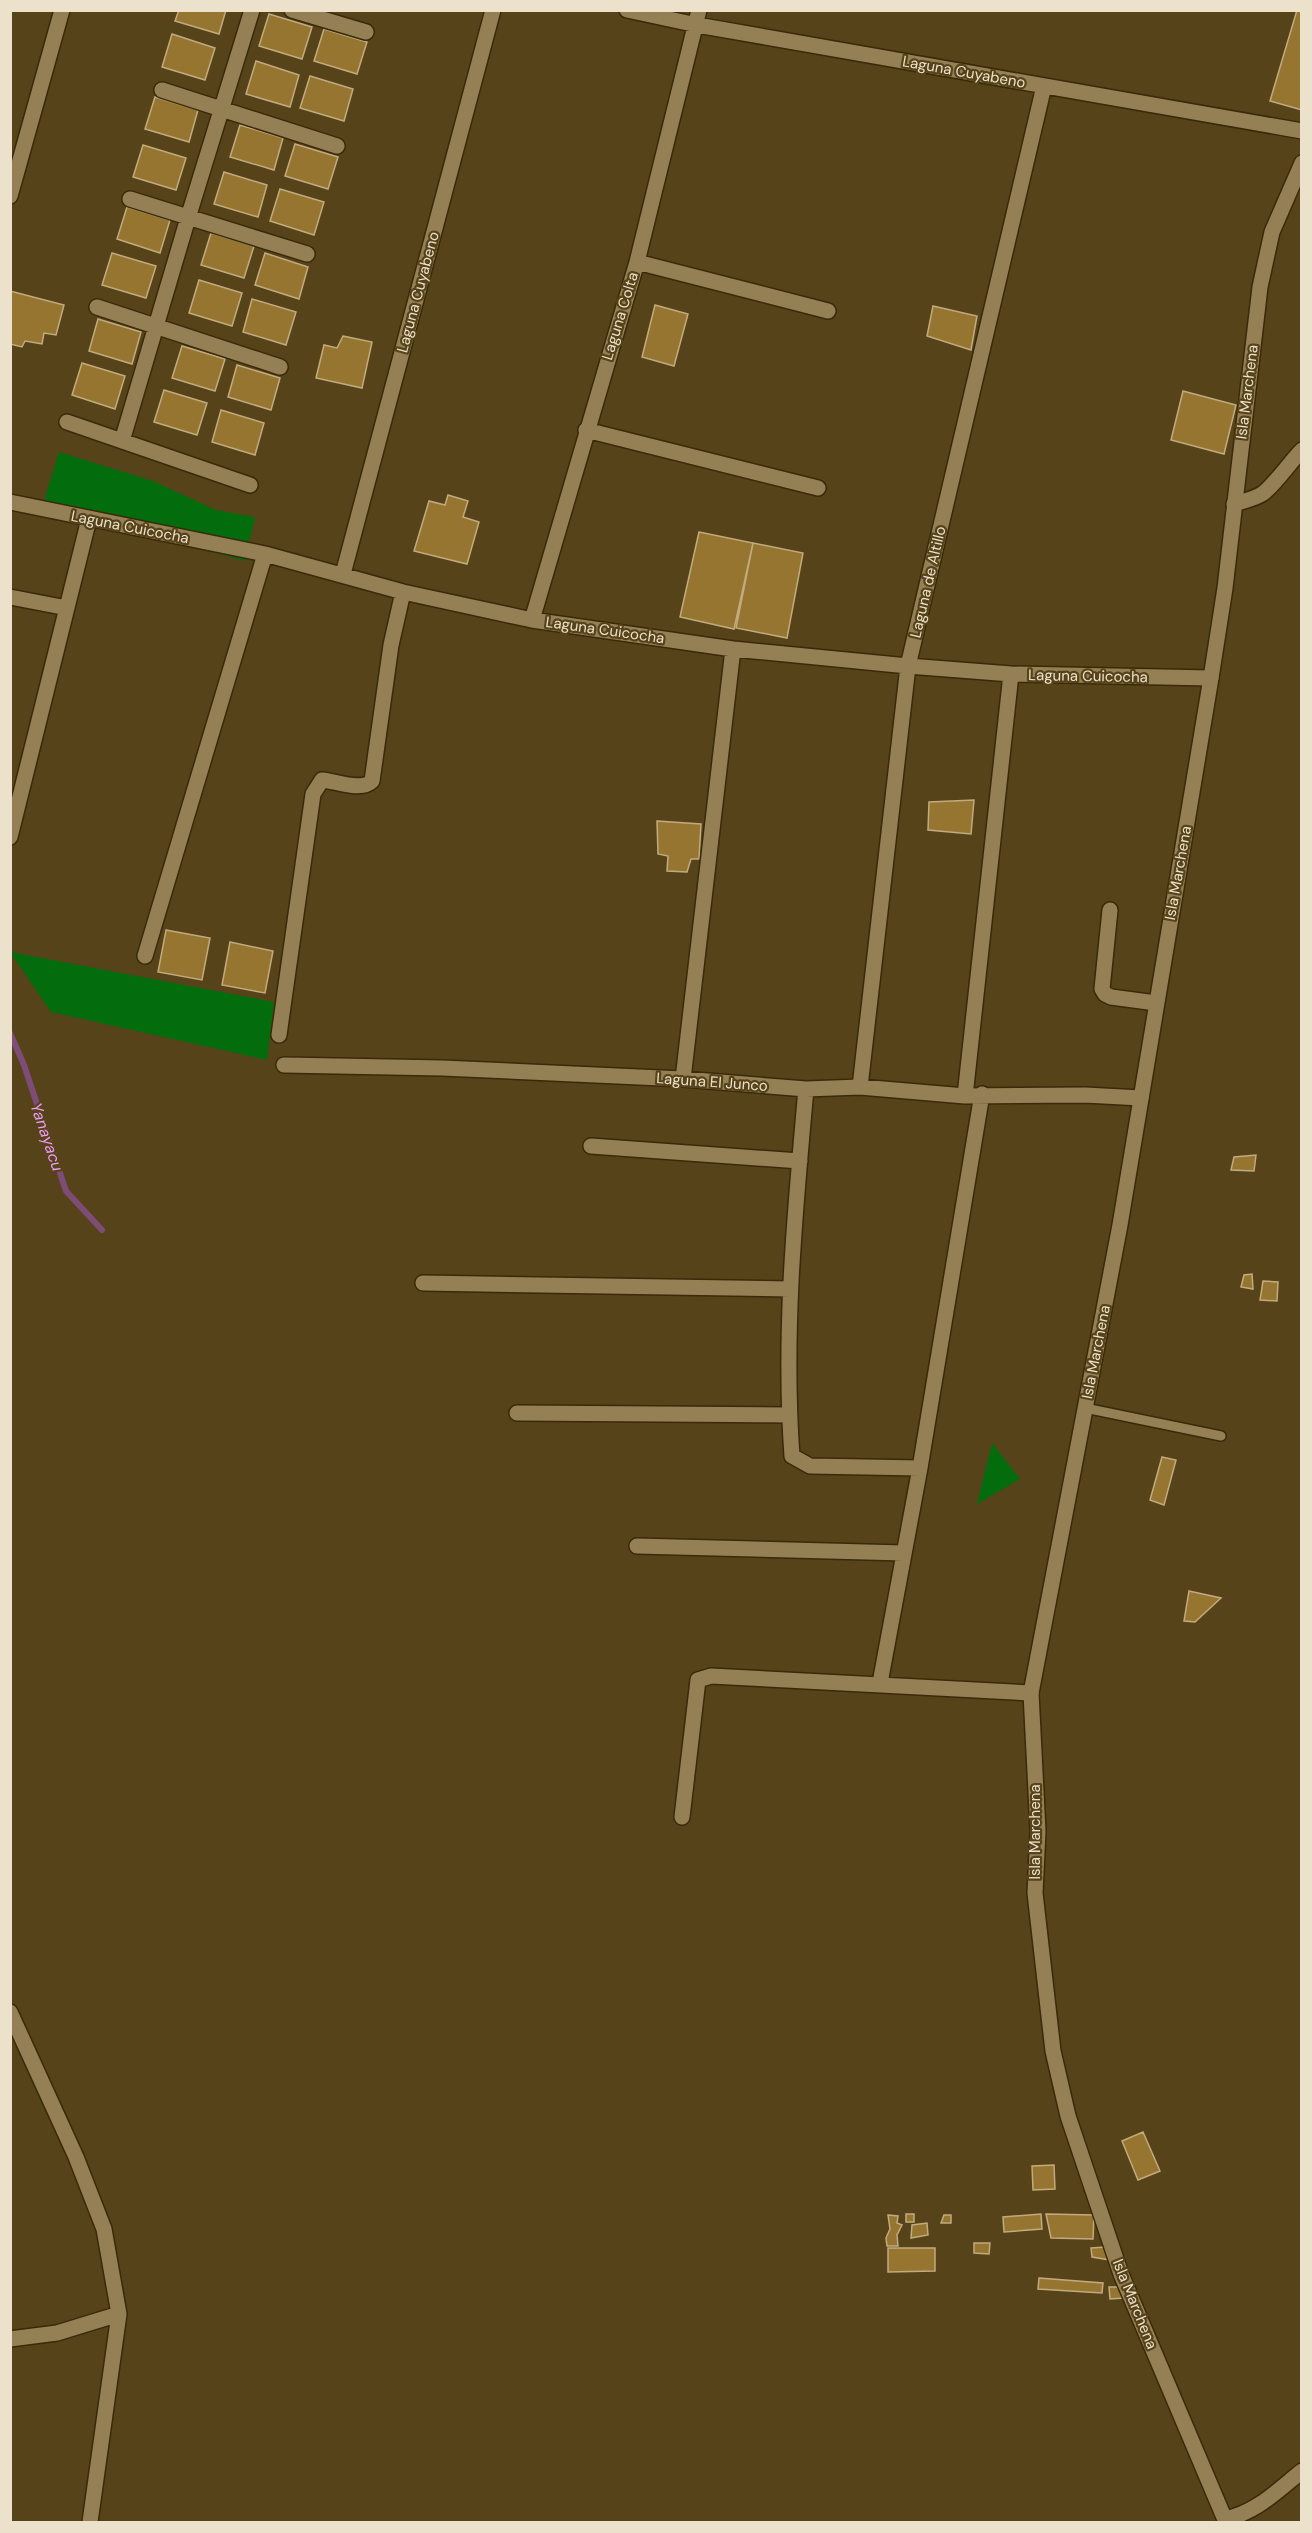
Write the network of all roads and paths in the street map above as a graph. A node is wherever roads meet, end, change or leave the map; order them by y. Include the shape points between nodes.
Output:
1 (62, 10) edge
2 (252, 10) edge
3 (292, 10) edge
4 (493, 10) edge
5 (627, 10) edge
6 (698, 18) edge
7 (366, 32) dead end
8 (1044, 86) junction
9 (162, 90) dead end
10 (222, 110) junction
11 (1302, 131) edge
12 (337, 146) dead end
13 (1302, 163) edge
14 (10, 196) edge
15 (130, 199) dead end
16 (188, 218) junction
17 (307, 254) dead end
18 (637, 261) junction
19 (97, 307) dead end
20 (828, 311) dead end
21 (157, 327) junction
22 (280, 367) dead end
23 (67, 422) dead end
24 (586, 430) junction
25 (123, 441) junction
26 (1302, 450) edge
27 (250, 485) dead end
28 (818, 488) dead end
29 (10, 502) edge
30 (1234, 504) junction
31 (89, 519) junction
32 (265, 554) junction
33 (343, 574) junction
34 (403, 592) junction
35 (10, 597) edge
36 (67, 608) junction
37 (532, 620) junction
38 (733, 649) junction
39 (908, 666) junction
40 (1011, 674) junction
41 (1210, 678) junction
42 (10, 837) edge
43 (1110, 910) dead end
44 (145, 956) dead end
45 (1156, 1003) junction
46 (279, 1035) dead end
47 (284, 1065) dead end
48 (683, 1079) junction
49 (860, 1087) junction
50 (806, 1089) junction
51 (982, 1094) junction
52 (965, 1096) junction
53 (1141, 1098) junction
54 (591, 1146) dead end
55 (800, 1161) junction
56 (423, 1283) dead end
57 (790, 1289) junction
58 (1086, 1408) junction
59 (517, 1413) dead end
60 (789, 1415) junction
61 (1221, 1436) dead end
62 (920, 1468) junction
63 (637, 1546) dead end
64 (904, 1553) junction
65 (880, 1683) junction
66 (1032, 1693) junction
67 (682, 1817) dead end
68 (10, 2012) edge
69 (119, 2314) junction
70 (10, 2339) edge
71 (1298, 2478) edge
72 (1226, 2521) edge
73 (90, 2523) edge

1 - 14 street
2 - 10 street
3 - 7 street
4 - 33 street, Laguna Cuyabeno
5 - 6 street, Laguna Cuyabeno
6 - 8 street, Laguna Cuyabeno
6 - 18 street, Laguna Colta
8 - 11 street, Laguna Cuyabeno
8 - 39 street, Laguna de Altillo
9 - 10 street
10 - 12 street
10 - 16 street
13 - 30 street, Isla Marchena via 1272,232 1260,288
15 - 16 street
16 - 17 street
16 - 21 street
18 - 20 street
18 - 24 street, Laguna Colta
19 - 21 street
21 - 22 street
21 - 25 street
23 - 25 street
24 - 28 street
24 - 37 street, Laguna Colta
25 - 27 street
26 - 30 street via 1267,490
29 - 31 street, Laguna Cuicocha
30 - 41 street, Isla Marchena
31 - 32 street, Laguna Cuicocha
31 - 36 street
32 - 33 street, Laguna Cuicocha
32 - 44 street
33 - 34 street, Laguna Cuicocha
34 - 37 street, Laguna Cuicocha
34 - 46 street via 391,645 372,781 361,786 322,780 313,794
35 - 36 street
36 - 42 street
37 - 38 street, Laguna Cuicocha
38 - 39 street, Laguna Cuicocha
38 - 48 street
39 - 40 street, Laguna Cuicocha
39 - 49 street, Laguna de Altillo
40 - 41 street, Laguna Cuicocha
40 - 52 street
41 - 45 street, Isla Marchena
43 - 45 street via 1102,989 1111,997
45 - 53 street, Isla Marchena
47 - 48 street, Laguna El Junco
48 - 50 street, Laguna El Junco
49 - 50 street, Laguna El Junco
49 - 52 street, Laguna El Junco
50 - 55 street
51 - 52 street, Laguna El Junco
51 - 53 street, Laguna El Junco
51 - 62 street
53 - 58 street, Isla Marchena
54 - 55 street
55 - 57 street
56 - 57 street
57 - 60 street
58 - 61 lane
58 - 66 street, Isla Marchena
59 - 60 street
60 - 62 street via 792,1456 810,1467
62 - 64 street
63 - 64 street
64 - 65 street
65 - 66 street
65 - 67 street via 711,1676 698,1680
66 - 72 street, Isla Marchena via 1038,1831 1035,1893 1053,2051 1068,2116 1121,2274
68 - 69 street via 104,2229
69 - 70 street via 57,2333
69 - 73 street
71 - 72 street via 1256,2508

